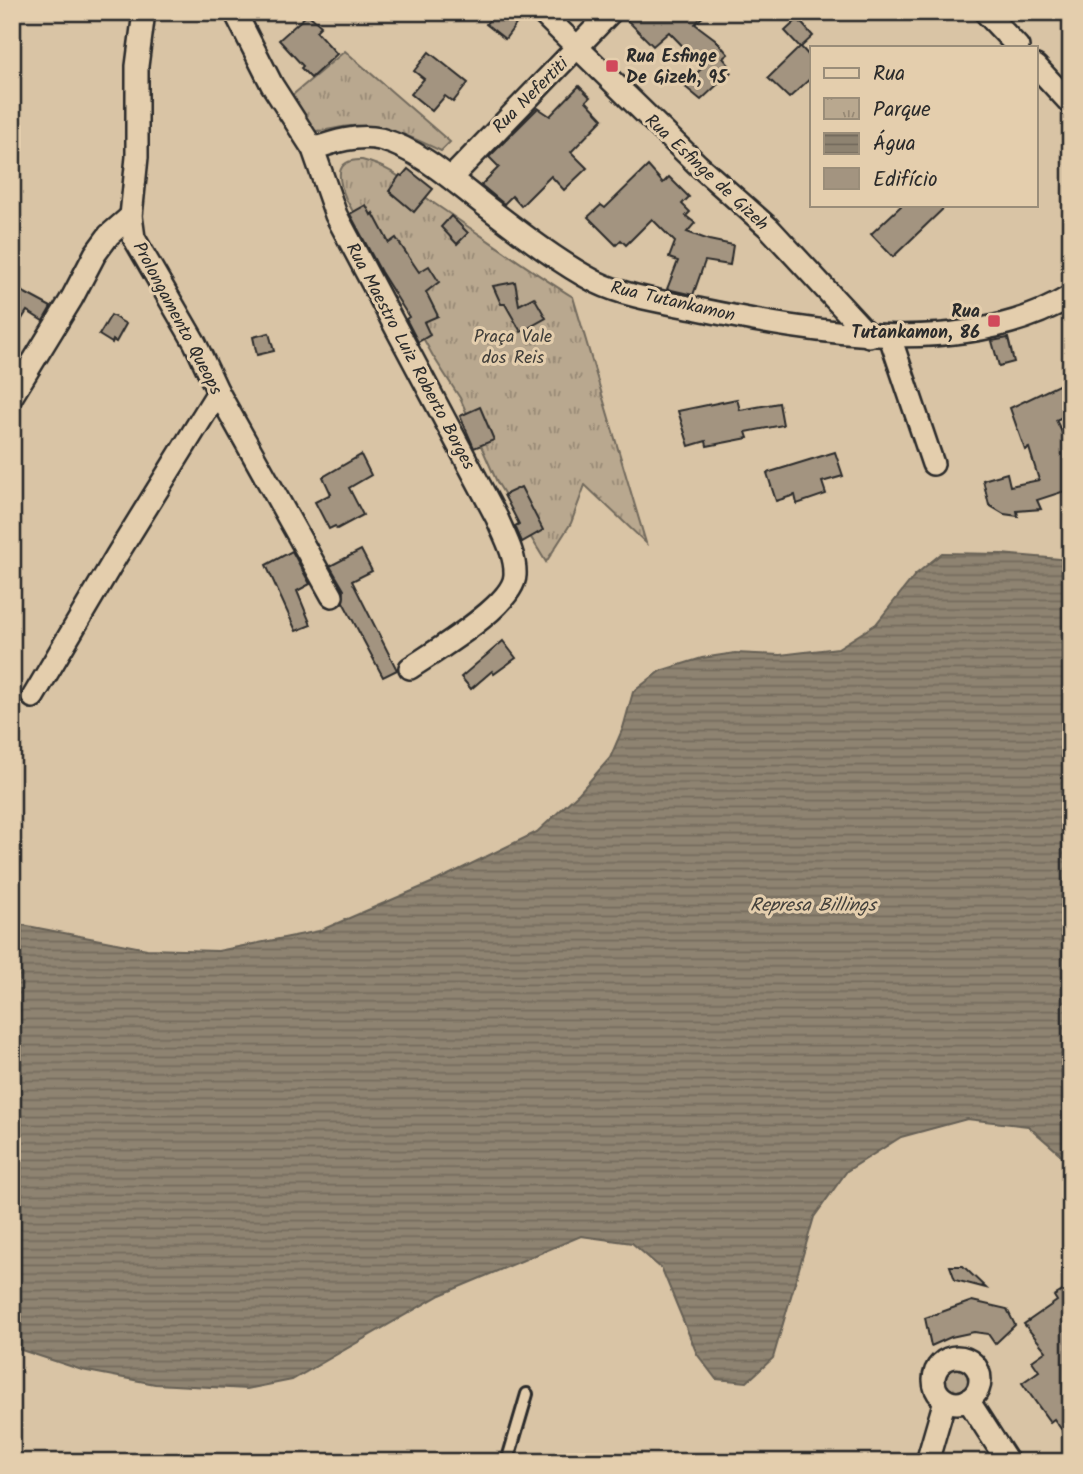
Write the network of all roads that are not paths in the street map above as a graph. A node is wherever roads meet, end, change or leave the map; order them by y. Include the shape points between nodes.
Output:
1 (144, 12) edge
2 (235, 12) edge
3 (541, 12) edge
4 (611, 12) edge
5 (985, 12) edge
6 (1017, 46) edge
7 (577, 48) junction
8 (1038, 68) edge
9 (1071, 104) edge
10 (313, 149) junction
11 (450, 178) junction
12 (131, 216) junction
13 (1071, 296) edge
14 (879, 336) junction
15 (218, 392) junction
16 (12, 396) edge
17 (933, 464) dead end
18 (332, 596) dead end
19 (410, 668) dead end
20 (33, 697) dead end
21 (527, 1394) dead end
22 (945, 1400) junction
23 (968, 1401) junction
24 (507, 1462) edge
25 (927, 1462) edge
26 (1008, 1462) edge

1 - 12 street, Prolongamento Queops via 137,66 137,157
2 - 10 street, Rua Maestro Luiz Roberto Borges via 272,85
3 - 7 street, Rua Esfinge de Gizeh
4 - 7 street, Rua Nefertiti
5 - 6 street
7 - 11 street, Rua Nefertiti
7 - 14 street, Rua Esfinge de Gizeh
8 - 9 street
10 - 11 street, Rua Tutankamon via 336,141 378,139 406,149
10 - 19 street, Rua Maestro Luiz Roberto Borges via 336,215 497,517 515,569 513,586 485,616
11 - 14 street, Rua Tutankamon via 597,282 657,301 727,315
12 - 15 street, Prolongamento Queops via 134,238
12 - 16 street via 95,254
13 - 14 street, Rua Tutankamon via 1018,320 954,333
14 - 17 street, Rua Esfinge de Gizeh
15 - 18 street, Prolongamento Queops
15 - 20 street
21 - 24 lane
22 - 23 street
22 - 23 street via 935,1388 934,1373 943,1361 958,1356 972,1362 980,1375 978,1390
22 - 25 street
23 - 26 street

